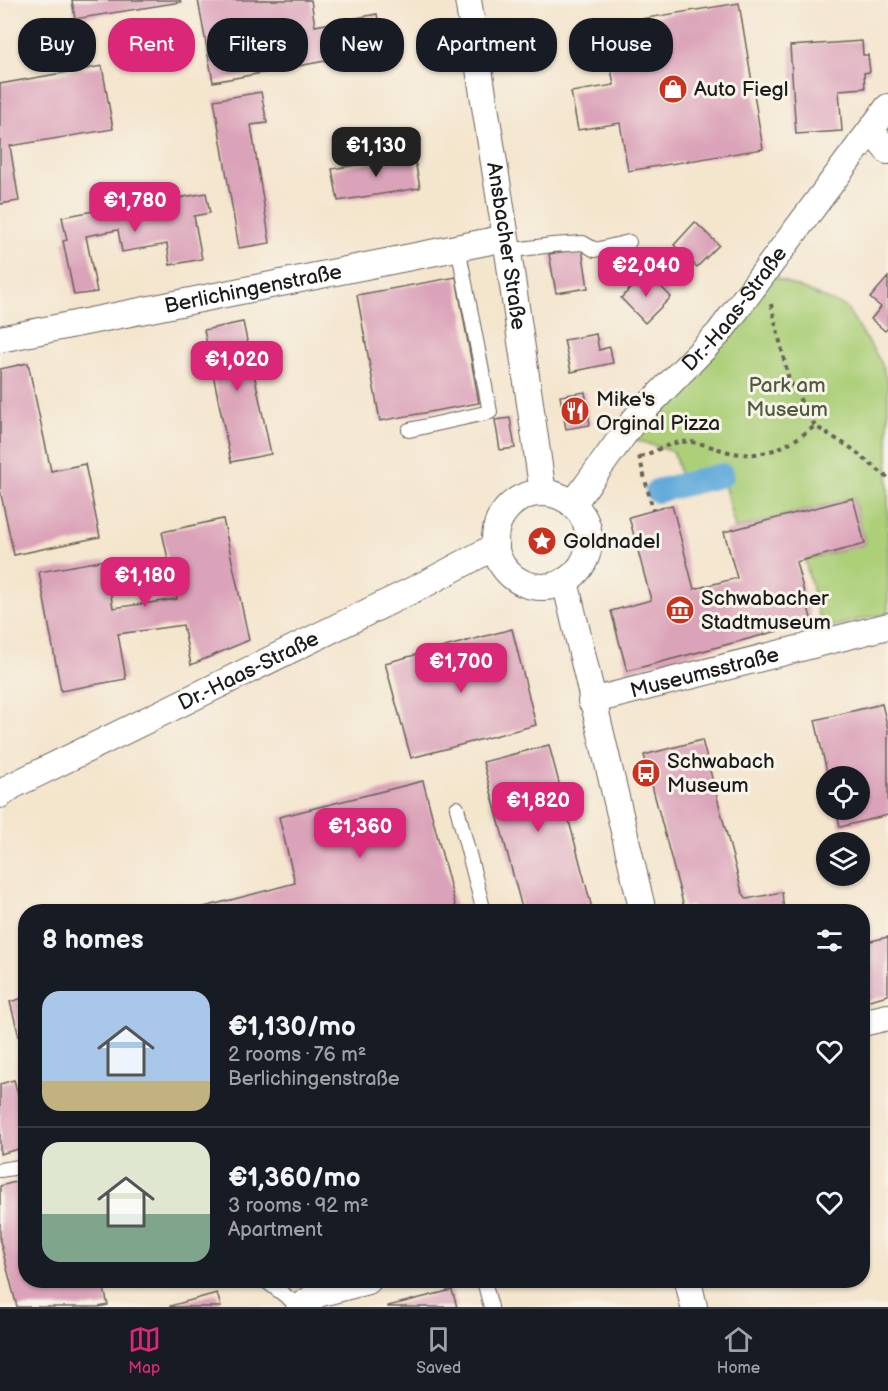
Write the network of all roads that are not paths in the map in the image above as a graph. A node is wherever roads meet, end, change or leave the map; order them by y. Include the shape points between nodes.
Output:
1 (468, 0) edge
2 (888, 107) edge
3 (871, 130) junction
4 (888, 151) edge
5 (629, 242) dead end
6 (507, 244) junction
7 (458, 247) junction
8 (0, 339) edge
9 (409, 430) dead end
10 (543, 493) junction
11 (573, 504) junction
12 (496, 546) junction
13 (565, 581) junction
14 (888, 626) edge
15 (591, 701) junction
16 (0, 795) edge
17 (457, 808) dead end
18 (482, 904) edge
19 (641, 904) edge
20 (888, 1017) edge
21 (870, 1021) edge
22 (18, 1167) edge
23 (0, 1170) edge
24 (275, 1288) edge
25 (341, 1288) edge
26 (486, 1288) edge
27 (690, 1288) edge
28 (299, 1307) edge
29 (491, 1307) edge
30 (694, 1307) edge

1 - 6 street, Ansbacher Straße
2 - 3 street, Dr.-Haas-Straße
3 - 4 street
3 - 11 street, Dr.-Haas-Straße via 719,333 635,418
5 - 6 lane via 595,250 583,243
6 - 7 street, Berlichingenstraße
6 - 10 street, Ansbacher Straße
7 - 8 street, Berlichingenstraße
7 - 9 lane via 489,411
10 - 11 street
10 - 12 street via 530,494 507,508 496,533
11 - 13 street via 583,516 589,545 585,560
12 - 13 street via 500,561 522,582 550,586
12 - 16 street, Dr.-Haas-Straße
13 - 15 street
14 - 15 street, Museumsstraße
15 - 19 street
17 - 18 lane
20 - 21 street
22 - 23 lane
24 - 28 lane
25 - 28 street via 318,1294
26 - 29 lane
27 - 30 street

